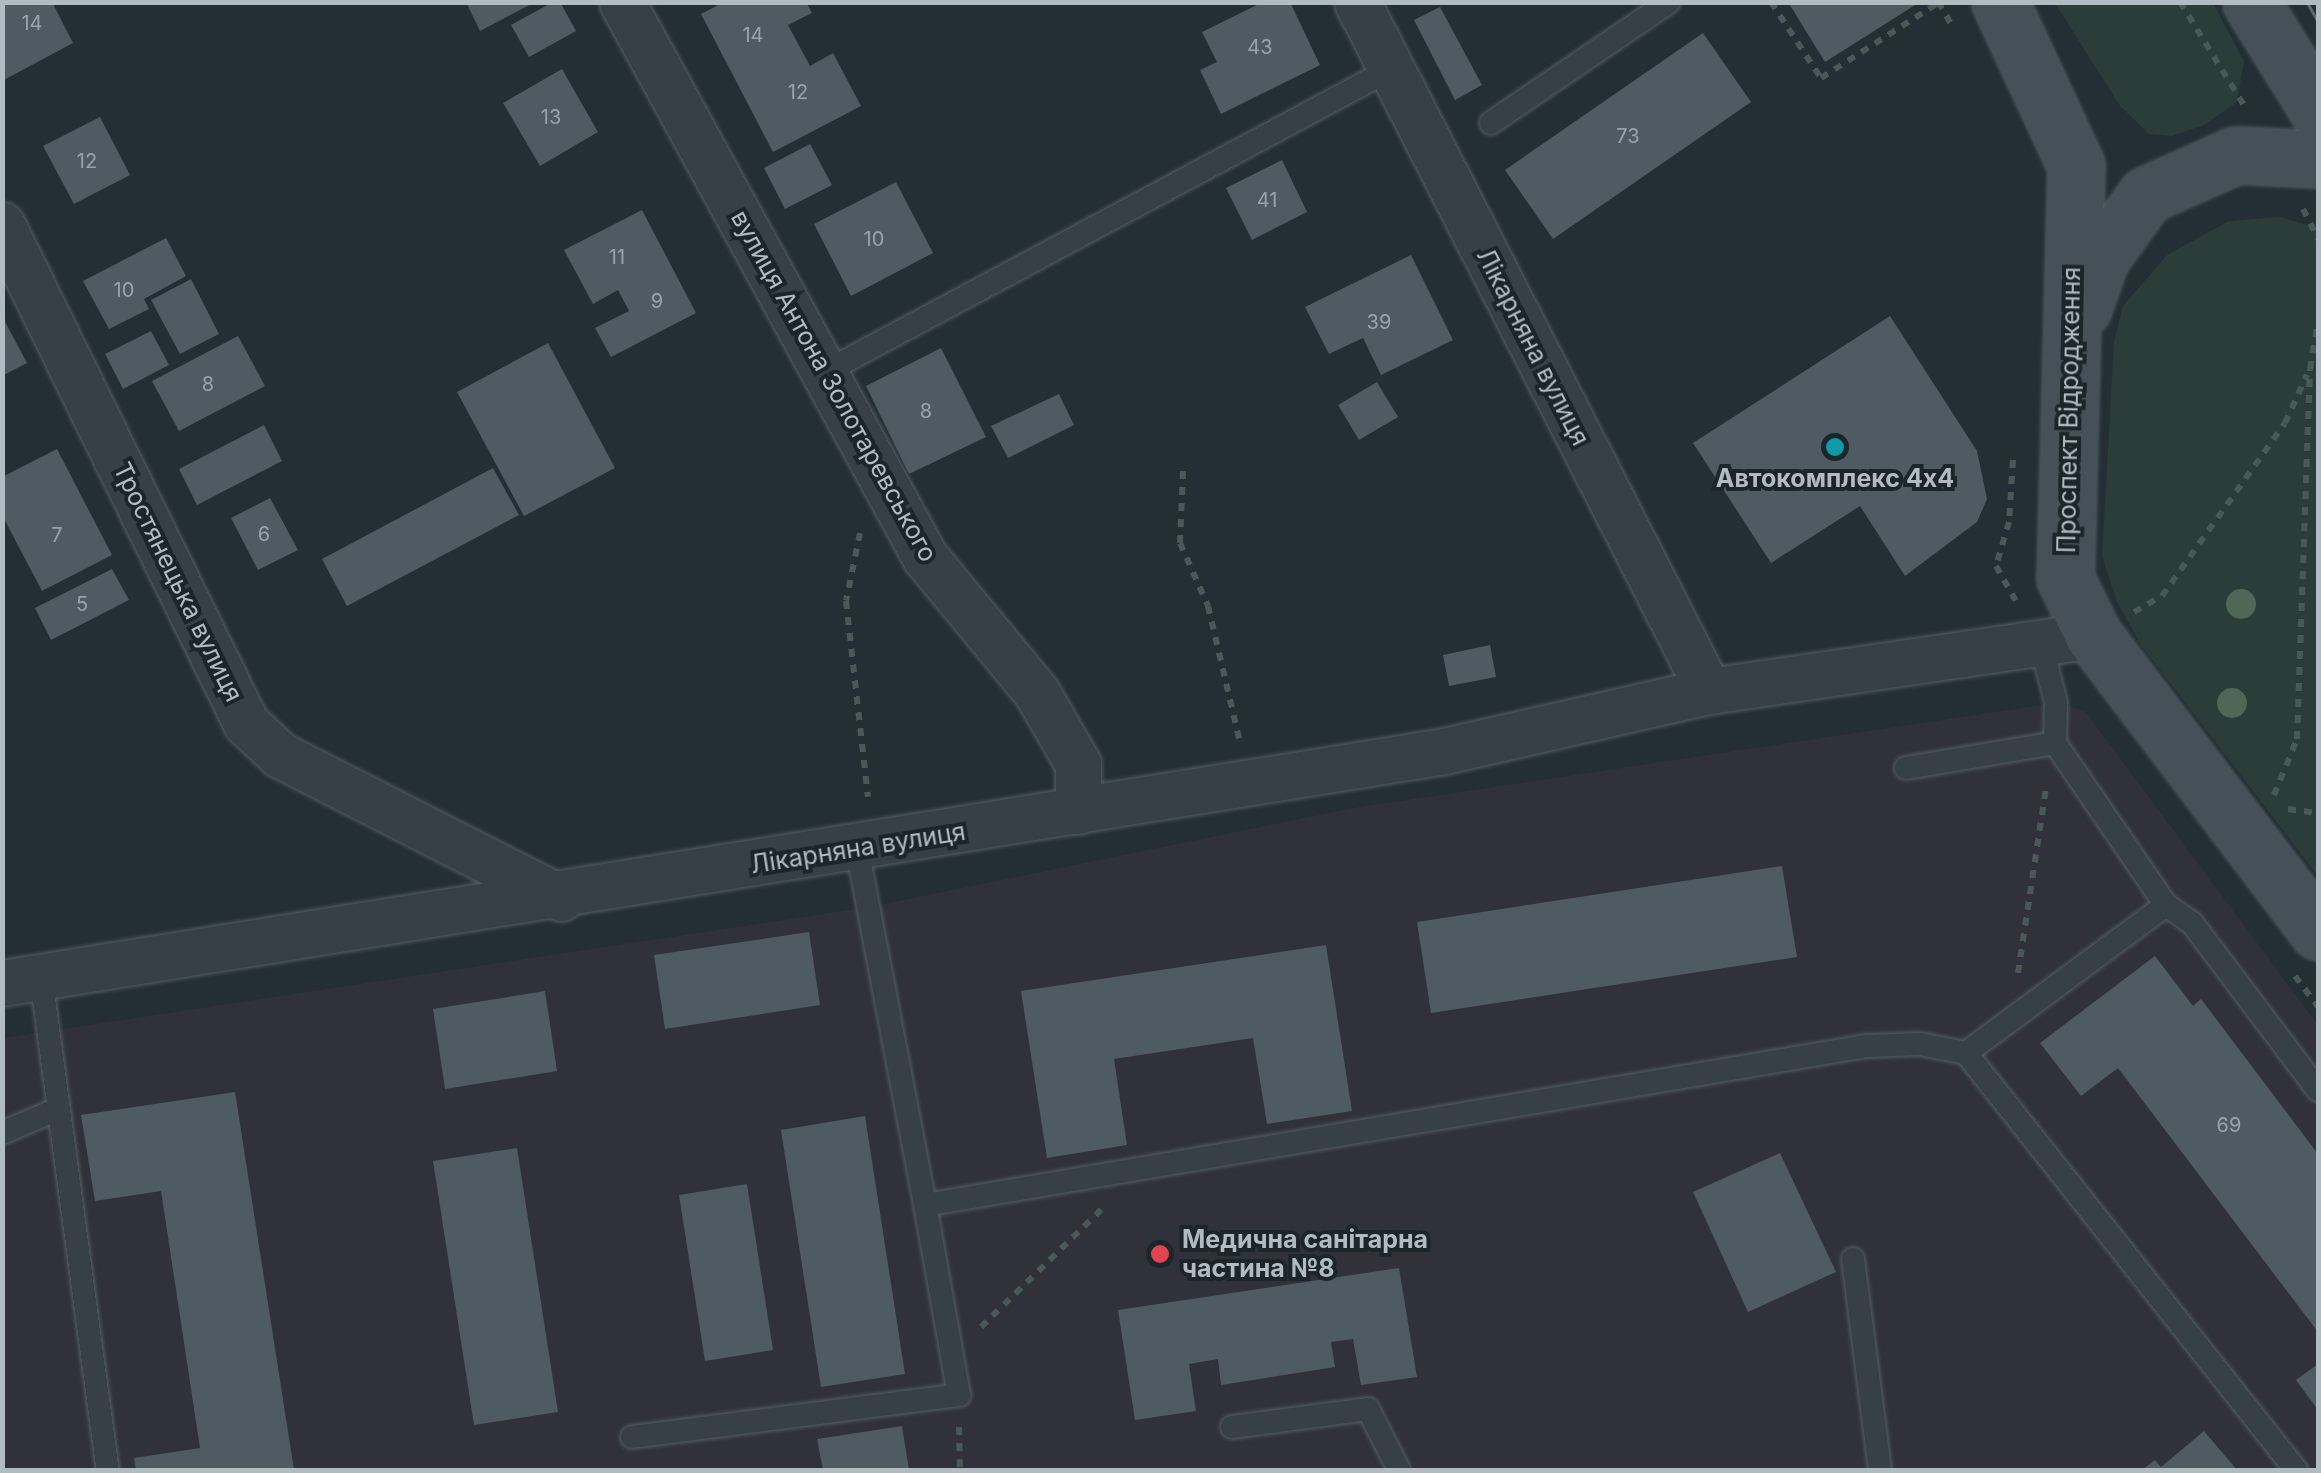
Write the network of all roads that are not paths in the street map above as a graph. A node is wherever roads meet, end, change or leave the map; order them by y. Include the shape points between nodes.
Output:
1 (622, 2) edge
2 (1358, 2) edge
3 (1669, 2) edge
4 (2000, 2) edge
5 (2251, 2) edge
6 (1391, 68) junction
7 (2318, 110) edge
8 (1491, 123) dead end
9 (2318, 159) edge
10 (2, 224) edge
11 (2068, 352) junction
12 (827, 371) junction
13 (2067, 640) junction
14 (1709, 691) junction
15 (2055, 743) junction
16 (1906, 768) dead end
17 (1078, 811) junction
18 (864, 846) junction
19 (561, 898) junction
20 (2166, 905) junction
21 (2318, 932) edge
22 (22, 980) edge
23 (1966, 1053) junction
24 (2318, 1090) edge
25 (58, 1109) junction
26 (2, 1132) edge
27 (925, 1205) junction
28 (1853, 1259) dead end
29 (1232, 1427) dead end
30 (632, 1437) dead end
31 (108, 1470) edge
32 (1400, 1470) edge
33 (1880, 1470) edge
34 (2296, 1470) edge

1 - 12 street, вулиця Антона Золотаревського
2 - 6 street, Лікарняна вулиця
3 - 8 lane
4 - 11 main road, Проспект Відродження via 2076,166
5 - 7 main road
6 - 12 lane
6 - 14 street, Лікарняна вулиця
9 - 11 main road via 2236,155 2146,195 2100,259
10 - 19 street, Тростянецька вулиця via 246,724 280,756
11 - 13 main road, Проспект Відродження
12 - 17 street, вулиця Антона Золотаревського via 926,557 1045,707 1078,764
13 - 14 street, Лікарняна вулиця
13 - 15 lane
13 - 21 main road, Проспект Відродження via 2242,831
14 - 17 street, Лікарняна вулиця via 1444,750
15 - 16 lane
15 - 20 lane
17 - 18 street, Лікарняна вулиця
18 - 19 street, Лікарняна вулиця
18 - 27 lane
19 - 22 street, Лікарняна вулиця
20 - 23 lane
20 - 24 lane via 2192,923
22 - 25 lane
23 - 27 lane via 1920,1044 1866,1046
23 - 34 lane
25 - 26 lane
25 - 31 lane
27 - 30 lane via 959,1396
28 - 33 lane
29 - 32 lane via 1368,1410

